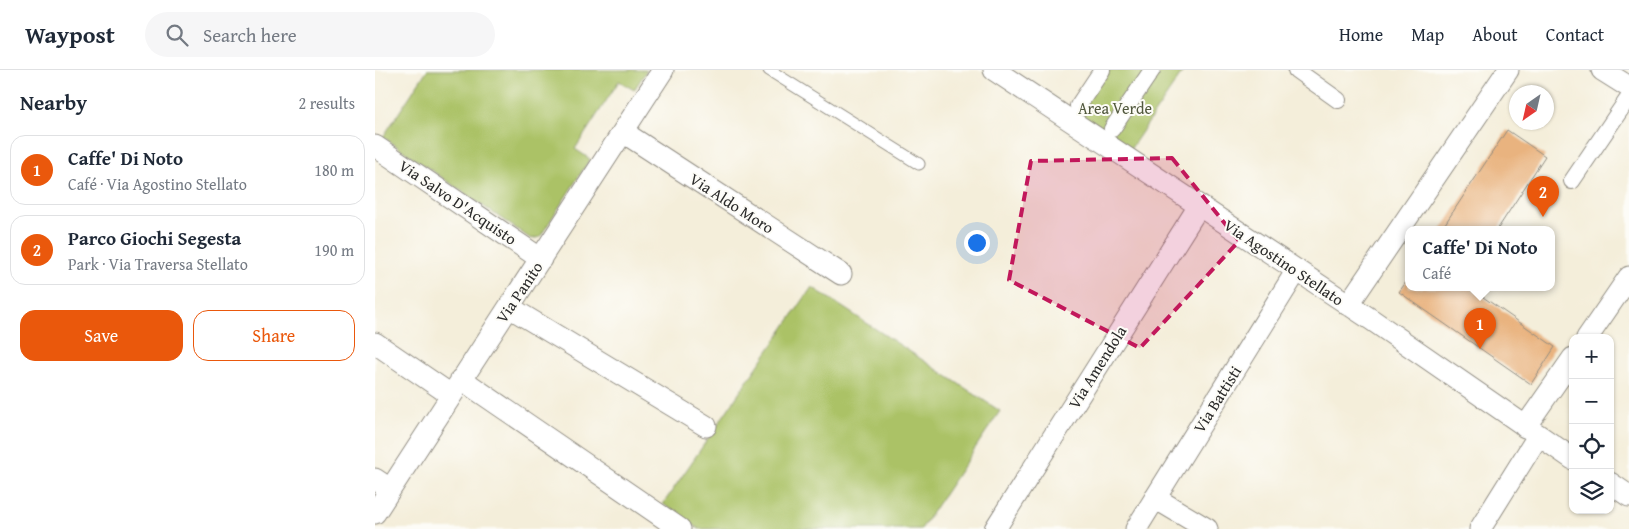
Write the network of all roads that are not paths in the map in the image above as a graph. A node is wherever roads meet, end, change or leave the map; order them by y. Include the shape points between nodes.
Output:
1 (663, 70) edge
2 (769, 70) edge
3 (994, 70) edge
4 (1102, 70) edge
5 (1152, 70) edge
6 (1296, 70) edge
7 (1508, 70) edge
8 (1602, 70) edge
9 (1629, 87) edge
10 (1629, 97) edge
11 (1338, 100) dead end
12 (1078, 106) dead end
13 (1111, 129) dead end
14 (623, 132) junction
15 (375, 146) edge
16 (919, 164) dead end
17 (1572, 181) dead end
18 (1199, 206) junction
19 (541, 259) junction
20 (1297, 270) junction
21 (841, 274) dead end
22 (1629, 277) edge
23 (1349, 305) junction
24 (509, 307) junction
25 (1590, 334) edge
26 (375, 343) edge
27 (1569, 365) edge
28 (456, 387) junction
29 (706, 426) dead end
30 (1531, 431) junction
31 (1569, 456) edge
32 (382, 484) edge
33 (1614, 486) edge
34 (1629, 496) edge
35 (1155, 498) junction
36 (375, 513) edge
37 (680, 529) edge
38 (995, 529) edge
39 (1137, 529) edge
40 (1207, 529) edge
41 (1479, 529) edge

1 - 14 street, Via Panito
2 - 16 lane
3 - 18 street, Via Agostino Stellato
4 - 12 street
5 - 13 street
6 - 11 street
7 - 23 street
8 - 9 street
10 - 17 street
14 - 19 street, Via Panito
14 - 21 street, Via Aldo Moro
15 - 19 street, Via Salvo D'Acquisto
18 - 20 street, Via Agostino Stellato
18 - 38 street, Via Amendola
19 - 24 street, Via Panito
20 - 23 street, Via Agostino Stellato
20 - 35 street, Via Battisti
22 - 25 street
23 - 30 street, Via Agostino Stellato
24 - 28 street, Via Panito
24 - 29 street
26 - 28 street
27 - 30 street
28 - 32 street, Via Panito
28 - 37 street
30 - 31 street, Via Agostino Stellato
30 - 41 street
32 - 36 street, Via Panito
33 - 34 street
35 - 39 street, Via Battisti
35 - 40 street

